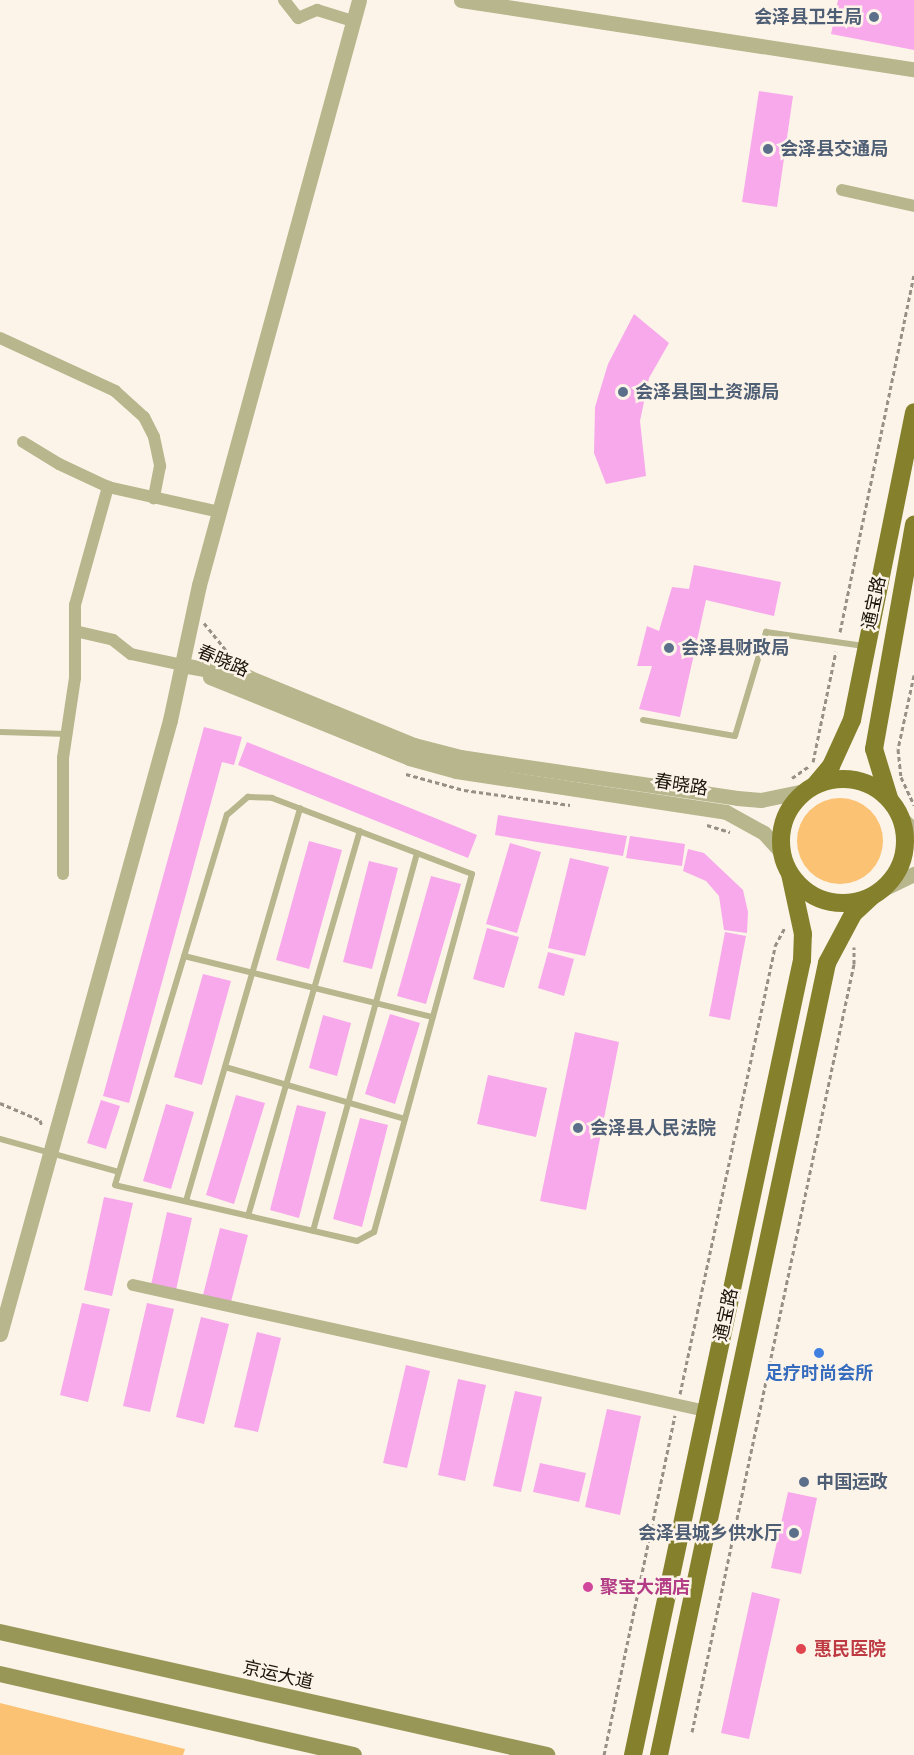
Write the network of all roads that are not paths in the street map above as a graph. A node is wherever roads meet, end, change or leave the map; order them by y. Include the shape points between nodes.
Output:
1 (284, 0) edge
2 (359, 0) edge
3 (461, 0) edge
4 (354, 21) junction
5 (914, 69) edge
6 (842, 190) dead end
7 (914, 206) edge
8 (0, 338) edge
9 (914, 412) edge
10 (23, 442) dead end
11 (108, 487) junction
12 (154, 498) junction
13 (220, 512) junction
14 (914, 525) edge
15 (907, 594) edge
16 (75, 631) junction
17 (864, 646) junction
18 (182, 665) junction
19 (643, 720) dead end
20 (0, 732) edge
21 (67, 734) junction
22 (810, 788) junction
23 (889, 798) junction
24 (300, 808) junction
25 (910, 817) edge
26 (360, 831) junction
27 (781, 852) junction
28 (417, 853) junction
29 (63, 874) dead end
30 (790, 874) junction
31 (914, 874) edge
32 (876, 893) junction
33 (184, 956) junction
34 (252, 973) junction
35 (314, 988) junction
36 (377, 1003) junction
37 (433, 1017) junction
38 (225, 1067) junction
39 (286, 1085) junction
40 (349, 1104) junction
41 (405, 1119) junction
42 (0, 1139) edge
43 (50, 1154) junction
44 (119, 1172) junction
45 (186, 1201) junction
46 (248, 1216) junction
47 (313, 1231) junction
48 (133, 1285) dead end
49 (0, 1334) edge
50 (706, 1412) junction
51 (0, 1632) edge
52 (0, 1674) edge
53 (354, 1755) edge
54 (547, 1755) edge
55 (633, 1755) edge
56 (659, 1755) edge

1 - 4 street via 298,18 317,10
2 - 4 street
3 - 5 street
4 - 13 street
6 - 7 street
8 - 12 street via 115,391 144,417 154,437 160,466
9 - 17 main road, 通宝路
10 - 11 street
11 - 12 street
11 - 16 street via 75,605
12 - 13 street
13 - 18 street
14 - 15 main road
15 - 23 main road via 874,748
16 - 18 street via 113,640 131,654
16 - 21 street via 75,678
17 - 19 lane via 766,632 735,736
17 - 22 main road, 通宝路 via 852,720 835,759
18 - 22 street, 春晓路 via 248,677 414,745 460,757 737,798 761,800
18 - 27 street, 春晓路 via 409,758 456,771 726,812 764,832
18 - 43 street
20 - 21 lane
21 - 29 street via 63,758
22 - 23 main road via 849,778 871,784
22 - 27 main road via 784,818
23 - 25 main road
24 - 26 lane
24 - 33 lane via 272,798 248,797 226,815
24 - 34 lane
25 - 32 main road via 901,863
26 - 28 lane
26 - 35 lane
27 - 30 main road
28 - 36 lane
28 - 37 lane via 472,874
30 - 32 main road via 805,891 826,901 849,903
30 - 50 main road, 通宝路 via 798,905 802,960
31 - 32 street
32 - 56 main road, 通宝路 via 853,914 827,963
33 - 34 lane
33 - 44 lane
34 - 35 lane
34 - 38 lane
35 - 36 lane
35 - 39 lane
36 - 37 lane
36 - 40 lane
37 - 41 lane
38 - 39 lane
38 - 45 lane
39 - 40 lane
39 - 46 lane
40 - 41 lane
40 - 47 lane
41 - 47 lane via 374,1232 357,1241
42 - 43 lane
43 - 44 lane
43 - 49 street
44 - 45 lane via 115,1185
45 - 46 lane
46 - 47 lane
48 - 50 street
50 - 55 main road, 通宝路
51 - 54 main road, 京运大道
52 - 53 main road

